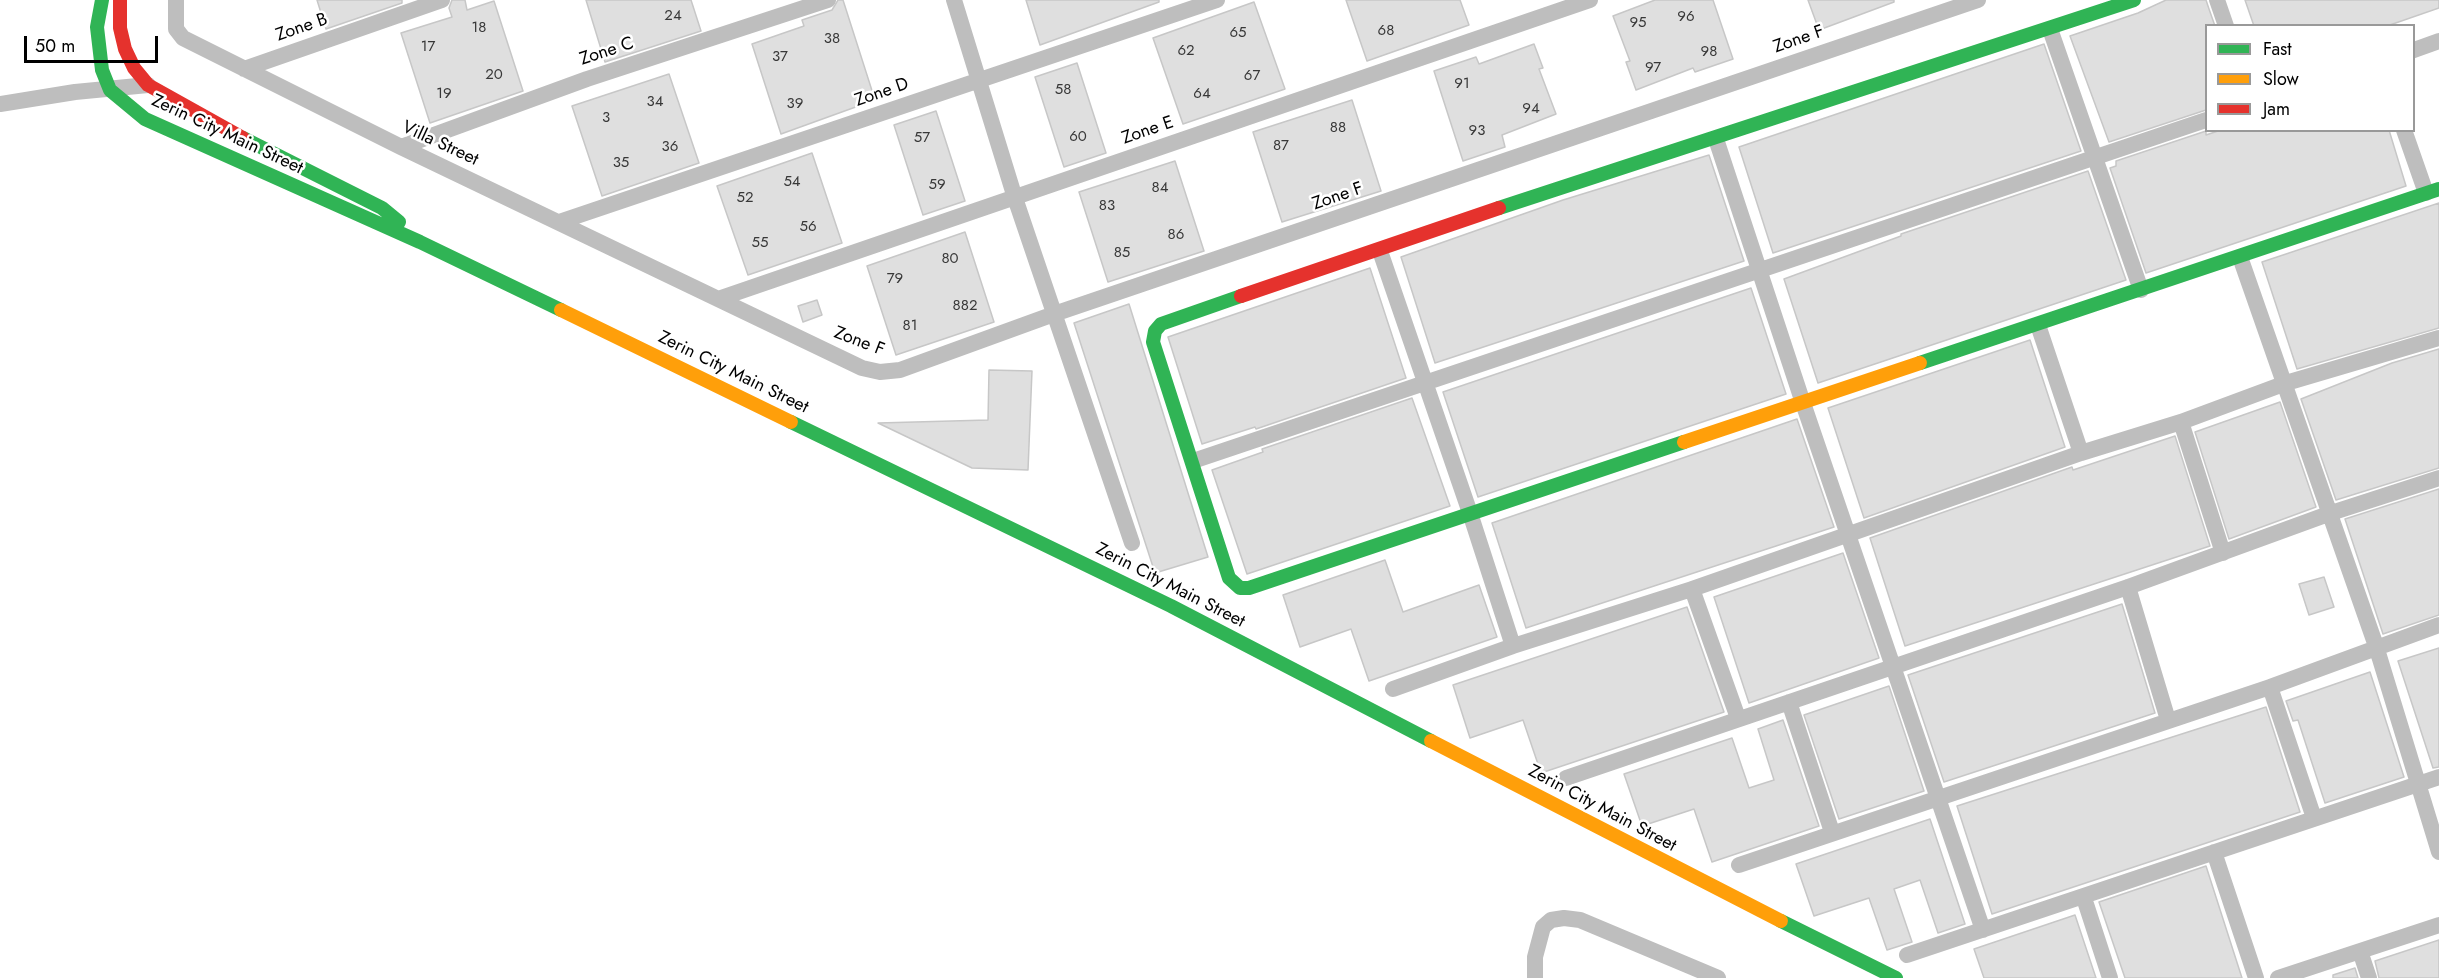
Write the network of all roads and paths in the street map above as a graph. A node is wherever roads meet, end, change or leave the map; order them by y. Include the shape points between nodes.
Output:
1 (102, 0) edge
2 (120, 0) edge
3 (176, 0) edge
4 (442, 0) edge
5 (828, 0) edge
6 (954, 0) edge
7 (1217, 0) edge
8 (1590, 0) edge
9 (1978, 0) edge
10 (2134, 0) edge
11 (2217, 0) edge
12 (2225, 24) edge
13 (2050, 29) junction
14 (2439, 41) edge
15 (2415, 50) edge
16 (244, 69) junction
17 (980, 81) junction
18 (148, 85) junction
19 (110, 90) junction
20 (0, 104) edge
21 (2205, 120) edge
22 (2405, 132) edge
23 (1716, 139) junction
24 (401, 147) junction
25 (2097, 159) junction
26 (2432, 191) edge
27 (1015, 198) junction
28 (559, 222) junction
29 (420, 242) junction
30 (1380, 251) junction
31 (2240, 258) junction
32 (1759, 272) junction
33 (2141, 290) junction
34 (718, 299) junction
35 (1054, 314) junction
36 (2038, 326) junction
37 (2439, 338) edge
38 (1426, 383) junction
39 (2286, 383) junction
40 (1803, 403) junction
41 (2181, 422) junction
42 (2081, 453) junction
43 (1193, 461) junction
44 (2439, 477) edge
45 (1470, 513) junction
46 (2331, 513) junction
47 (1848, 536) junction
48 (1132, 543) dead end
49 (2223, 553) junction
50 (2128, 587) junction
51 (1692, 589) junction
52 (2439, 625) edge
53 (1513, 646) junction
54 (2376, 646) junction
55 (1892, 667) junction
56 (2270, 687) junction
57 (1393, 688) dead end
58 (1789, 702) junction
59 (1738, 718) junction
60 (2168, 720) junction
61 (2439, 777) edge
62 (1566, 778) dead end
63 (2418, 785) junction
64 (1937, 797) junction
65 (2314, 818) junction
66 (1832, 832) junction
67 (2214, 852) junction
68 (2439, 852) edge
69 (1738, 865) dead end
70 (2084, 898) junction
71 (2439, 925) edge
72 (1983, 930) junction
73 (2360, 951) junction
74 (1907, 955) dead end
75 (1534, 978) edge
76 (1718, 978) edge
77 (1896, 978) edge
78 (2110, 978) edge
79 (2256, 978) edge
80 (2278, 978) edge
81 (2369, 978) edge

1 - 19 street via 97,48
2 - 18 street, Zerin City Main Street via 125,49
3 - 16 street, Villa Street via 176,29 183,38
4 - 16 street, Zone B
5 - 24 street, Zone C via 587,79
6 - 17 street
7 - 17 street, Zone D
8 - 27 street, Zone E
9 - 35 street, Zone F
10 - 13 street
11 - 12 street
13 - 23 street
13 - 25 street
14 - 15 street
16 - 24 street, Villa Street
17 - 27 street
17 - 28 street, Zone D
18 - 19 street
18 - 29 street, Zerin City Main Street via 268,152 381,208
19 - 20 street
19 - 29 street, Zerin City Main Street via 145,119
21 - 25 street
22 - 26 street
23 - 30 street via 1572,183
23 - 32 street
24 - 28 street, Villa Street
25 - 32 street
25 - 33 street
26 - 31 street
27 - 34 street, Zone E
27 - 35 street
28 - 34 street, Villa Street
29 - 77 street, Zerin City Main Street via 1171,606
30 - 38 street
30 - 43 street via 1167,322 1155,331 1153,342
31 - 33 street
31 - 39 street
32 - 38 street
32 - 40 street
33 - 36 street
34 - 35 street, Zone F via 862,368 880,372 900,370
35 - 48 street
36 - 40 street
36 - 42 street
37 - 39 street
38 - 43 street
38 - 45 street
39 - 41 street
39 - 46 street
40 - 45 street
40 - 47 street
41 - 42 street
41 - 49 street
42 - 47 street
43 - 45 street via 1227,572 1240,588
44 - 46 street
45 - 53 street
46 - 49 street
46 - 54 street
47 - 51 street
47 - 55 street
49 - 50 street
50 - 55 street
50 - 60 street
51 - 53 street
51 - 59 street
52 - 54 street
53 - 57 street
54 - 56 street
54 - 63 street
55 - 58 street
55 - 64 street
56 - 60 street
56 - 65 street
58 - 59 street
58 - 66 street
59 - 62 street
60 - 64 street
61 - 63 street
63 - 65 street
63 - 68 street
64 - 66 street
64 - 72 street
65 - 67 street
66 - 69 street
67 - 70 street
67 - 79 street
70 - 72 street
70 - 78 street
71 - 73 street
72 - 74 street
73 - 80 street
73 - 81 street
75 - 76 street via 1543,927 1551,920 1564,918 1580,920

